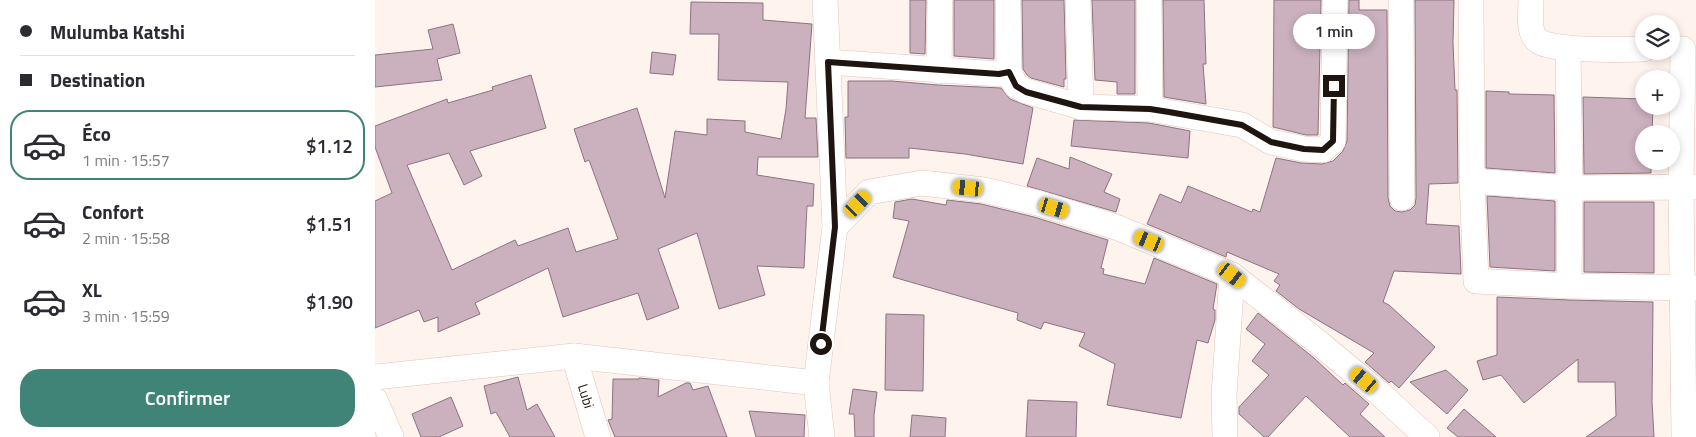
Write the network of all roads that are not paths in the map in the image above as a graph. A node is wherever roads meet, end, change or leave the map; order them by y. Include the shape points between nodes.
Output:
1 (825, 0) edge
2 (940, 0) edge
3 (1008, 0) edge
4 (1078, 0) edge
5 (1149, 0) edge
6 (1335, 0) edge
7 (1401, 0) edge
8 (1471, 0) edge
9 (1531, 0) edge
10 (1567, 48) junction
11 (1635, 49) edge
12 (1683, 49) edge
13 (828, 62) junction
14 (939, 71) junction
15 (1009, 72) junction
16 (1081, 107) junction
17 (1150, 109) junction
18 (1472, 181) junction
19 (1689, 187) edge
20 (1570, 188) junction
21 (1402, 198) dead end
22 (835, 227) junction
23 (1232, 275) junction
24 (1569, 286) junction
25 (1690, 288) edge
26 (574, 356) junction
27 (375, 377) edge
28 (816, 383) junction
29 (1690, 391) edge
30 (375, 400) edge
31 (391, 437) edge
32 (598, 437) edge
33 (822, 437) edge
34 (1225, 437) edge
35 (1427, 437) edge
36 (1684, 437) edge

1 - 13 street
2 - 14 street
3 - 15 street
4 - 16 street
5 - 17 street
6 - 17 street via 1333,141 1323,150 1271,142 1242,125
7 - 21 street
8 - 18 street
9 - 10 street via 1531,32 1536,40
10 - 11 street
10 - 20 street
12 - 19 street
13 - 14 street
13 - 22 street
14 - 15 street
15 - 16 street via 1016,86 1026,92
16 - 17 street
18 - 20 street
18 - 24 street via 1476,281
19 - 20 street
19 - 25 street
20 - 24 street
22 - 23 street via 869,192 922,183 983,190 1116,227
22 - 28 street
23 - 34 street via 1224,386
23 - 35 street via 1319,343
24 - 25 street
25 - 29 street
26 - 27 street
26 - 28 street
26 - 32 street, Lubi
28 - 33 street
29 - 36 street
30 - 31 street

